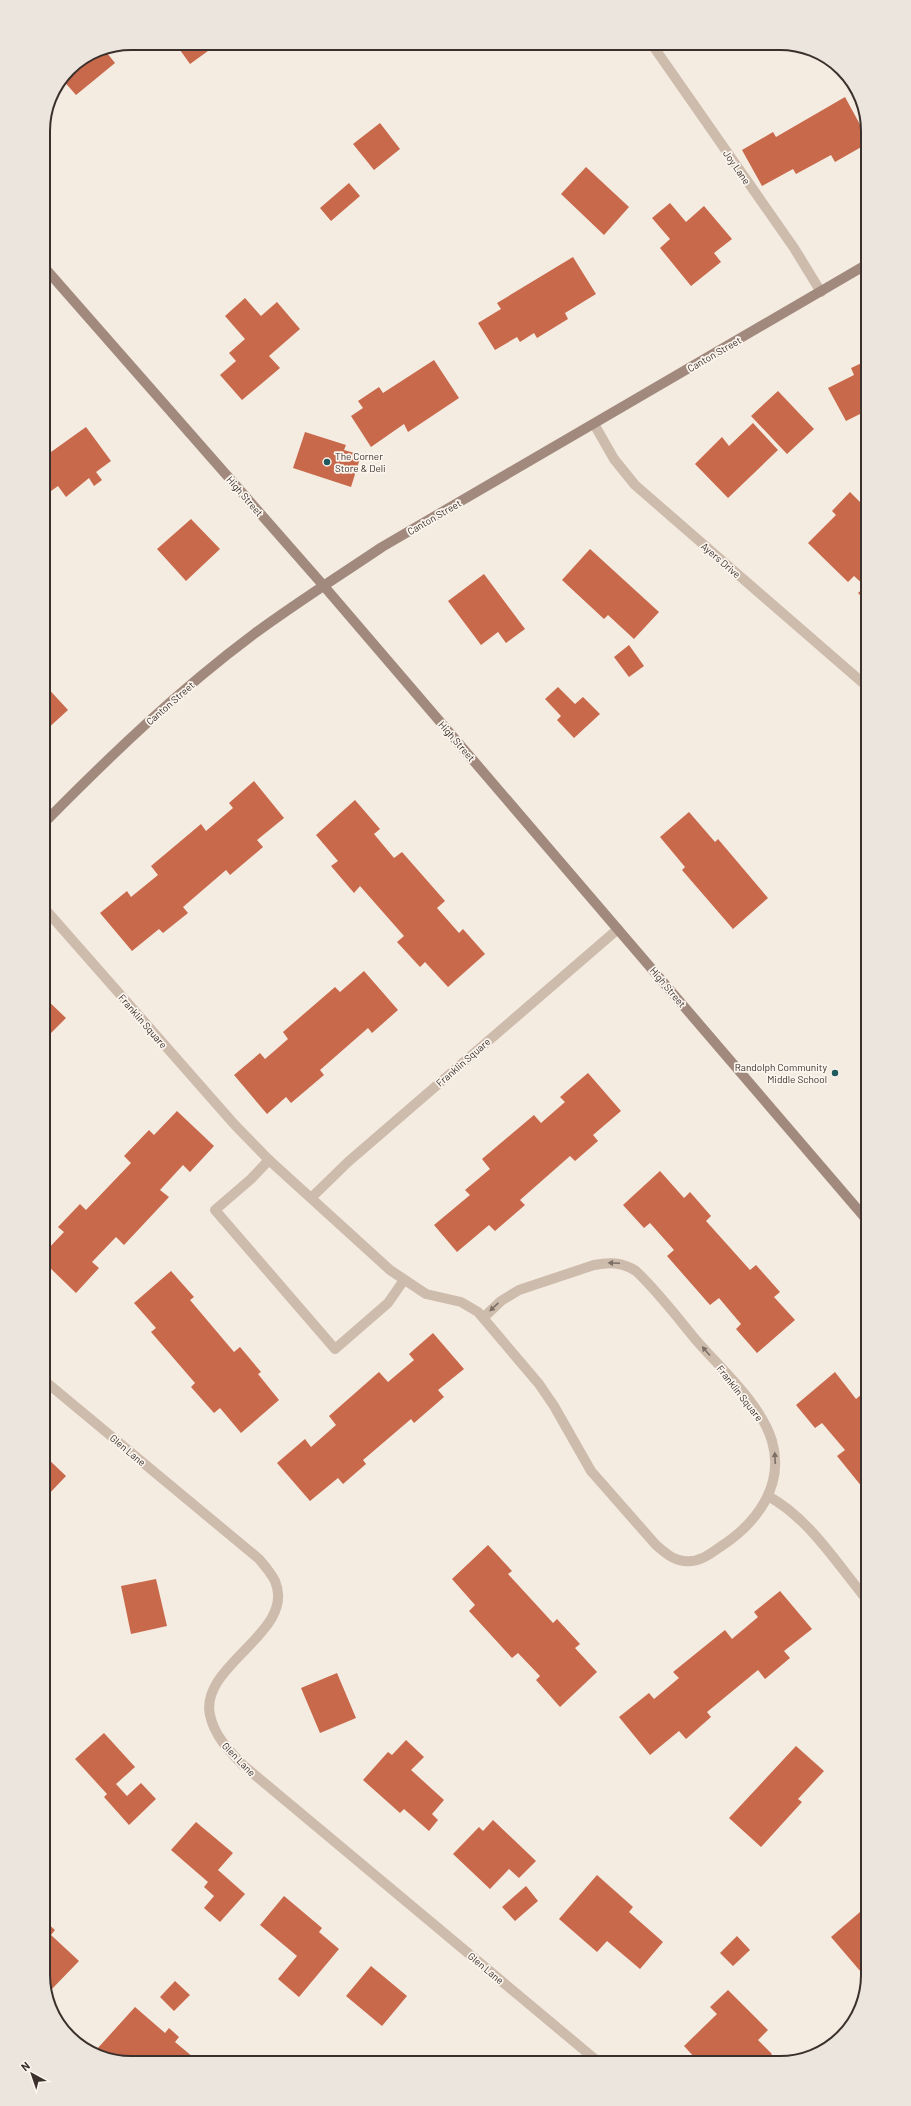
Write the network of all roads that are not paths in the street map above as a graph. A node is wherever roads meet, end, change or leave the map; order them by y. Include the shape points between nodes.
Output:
1 (656, 50) edge
2 (861, 268) edge
3 (50, 274) edge
4 (821, 292) junction
5 (594, 424) junction
6 (323, 585) junction
7 (861, 681) edge
8 (50, 817) edge
9 (50, 915) edge
10 (618, 929) junction
11 (269, 1160) junction
12 (311, 1198) junction
13 (861, 1213) edge
14 (404, 1280) junction
15 (483, 1318) junction
16 (50, 1385) edge
17 (768, 1496) junction
18 (861, 1593) edge
19 (591, 2056) edge

1 - 4 street, Joy Lane via 794,248
2 - 4 main road, Canton Street
3 - 6 main road, High Street
4 - 5 main road, Canton Street
5 - 6 main road, Canton Street via 382,547
5 - 7 street, Ayers Drive via 621,469 639,489
6 - 8 main road, Canton Street via 184,690 99,767
6 - 10 main road, High Street
9 - 11 street, Franklin Square via 234,1124
10 - 12 street, Franklin Square via 348,1162
10 - 13 main road, High Street
11 - 12 street, Franklin Square
11 - 14 street via 215,1210 335,1349 388,1303
12 - 14 street, Franklin Square
14 - 15 street, Franklin Square via 432,1296 466,1304
15 - 17 street, Franklin Square via 539,1384 591,1471 656,1545 674,1558 695,1561 706,1557 743,1530
17 -> 15 street, Franklin Square via 775,1472 775,1456 766,1426 745,1396 642,1277 629,1267 621,1263 604,1263 519,1290
16 - 19 street, Glen Lane via 259,1559 275,1582 278,1595 270,1621 226,1671 215,1686 210,1700 209,1714 214,1727 231,1754
17 - 18 street via 787,1508 803,1523

